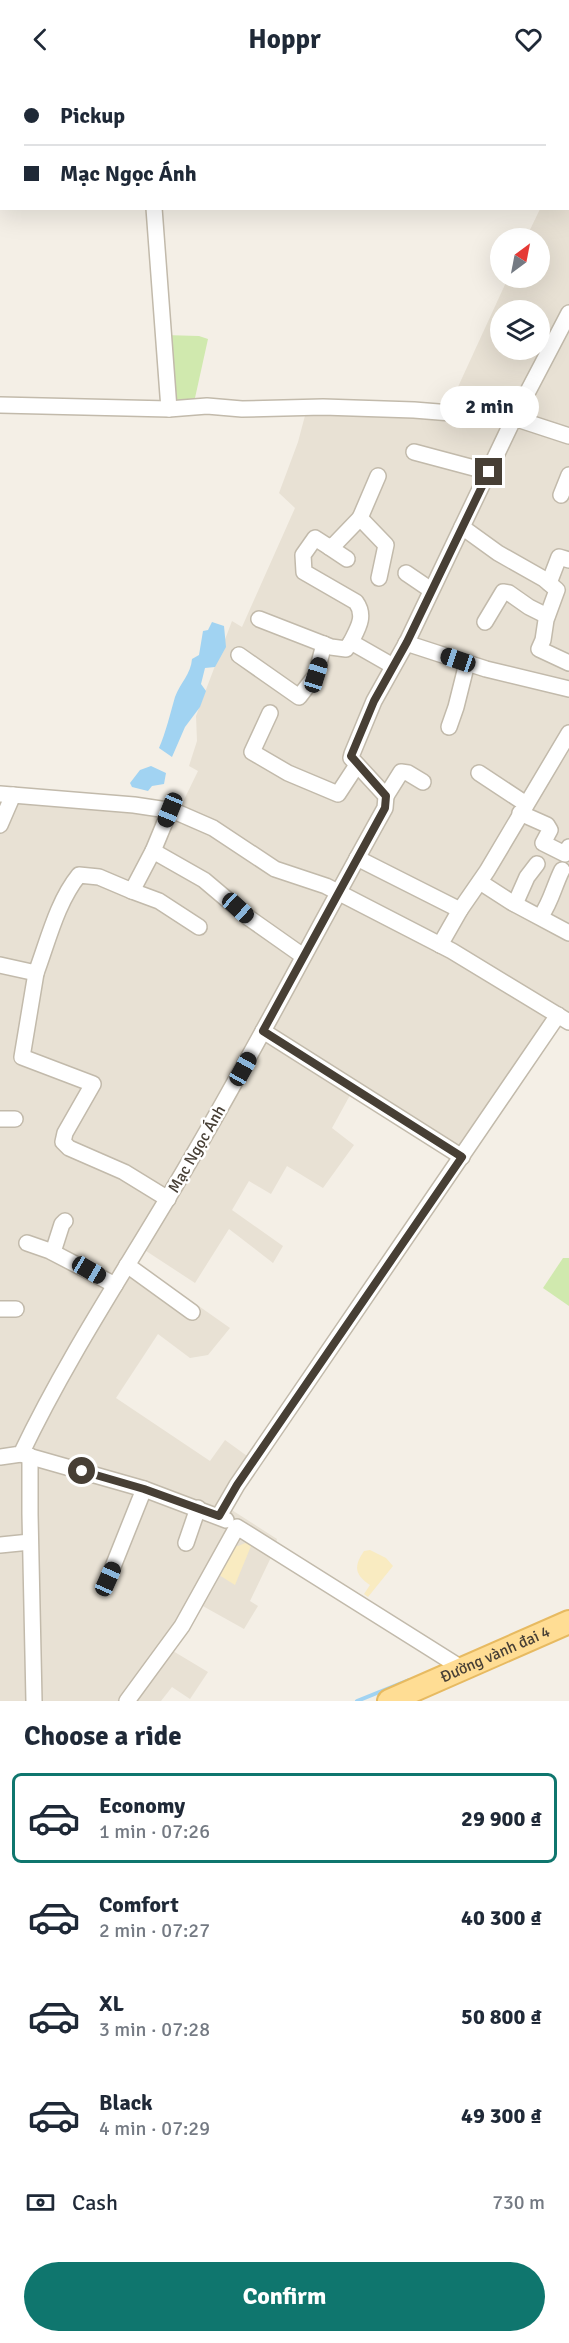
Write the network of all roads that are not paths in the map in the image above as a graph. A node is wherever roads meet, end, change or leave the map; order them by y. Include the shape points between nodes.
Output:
1 (154, 210) edge
2 (569, 313) edge
3 (0, 405) edge
4 (169, 409) junction
5 (514, 418) junction
6 (569, 436) edge
7 (414, 452) dead end
8 (489, 472) junction
9 (569, 475) edge
10 (378, 476) dead end
11 (561, 495) dead end
12 (360, 518) junction
13 (462, 527) junction
14 (329, 547) junction
15 (347, 560) dead end
16 (569, 560) edge
17 (406, 573) dead end
18 (379, 578) dead end
19 (549, 583) junction
20 (431, 590) junction
21 (548, 615) junction
22 (259, 618) dead end
23 (484, 622) dead end
24 (351, 642) junction
25 (324, 644) junction
26 (406, 644) junction
27 (238, 655) dead end
28 (467, 663) junction
29 (569, 663) edge
30 (393, 666) junction
31 (569, 689) edge
32 (270, 713) dead end
33 (449, 727) dead end
34 (569, 733) edge
35 (357, 765) junction
36 (480, 773) dead end
37 (423, 782) dead end
38 (7, 795) edge
39 (386, 796) junction
40 (523, 808) junction
41 (170, 810) junction
42 (0, 825) edge
43 (569, 847) edge
44 (153, 851) junction
45 (357, 858) junction
46 (537, 864) dead end
47 (562, 870) dead end
48 (480, 882) junction
49 (132, 891) junction
50 (338, 892) junction
51 (515, 904) junction
52 (460, 910) junction
53 (541, 916) junction
54 (199, 927) dead end
55 (569, 933) edge
56 (440, 945) junction
57 (303, 956) junction
58 (0, 964) edge
59 (36, 974) junction
60 (565, 1017) edge
61 (263, 1031) junction
62 (462, 1157) junction
63 (168, 1199) junction
64 (65, 1221) dead end
65 (27, 1243) dead end
66 (53, 1252) junction
67 (127, 1265) junction
68 (115, 1285) junction
69 (0, 1309) edge
70 (16, 1309) dead end
71 (192, 1312) dead end
72 (26, 1455) junction
73 (0, 1456) edge
74 (144, 1489) junction
75 (198, 1508) junction
76 (219, 1516) junction
77 (237, 1527) junction
78 (30, 1542) junction
79 (186, 1543) dead end
80 (0, 1545) edge
81 (108, 1579) dead end
82 (569, 1623) edge
83 (463, 1669) junction
84 (34, 1701) edge
85 (127, 1701) edge
86 (389, 1701) edge

1 - 4 street
2 - 5 street
3 - 4 street
4 - 5 street via 323,407
5 - 6 street
5 - 8 street
7 - 8 street
8 - 13 street
9 - 11 street
10 - 12 street
12 - 14 street
12 - 18 street via 387,545
13 - 19 street
13 - 20 street
14 - 15 street
14 - 24 street via 315,538 303,555 304,572 356,602 361,609
16 - 19 street via 559,557
17 - 20 street
19 - 21 street via 557,590
20 - 26 street
21 - 23 street via 503,592
21 - 29 street via 539,649
22 - 25 street
24 - 25 street via 346,649
24 - 30 street
25 - 27 street via 316,675 299,697
26 - 28 street
26 - 30 street
28 - 31 street
28 - 33 street
30 - 35 street via 351,756
32 - 35 street via 252,752 288,773 338,794
34 - 40 street
35 - 39 street
36 - 40 street
37 - 39 street, Mạc Ngọc Ánh via 401,772
38 - 41 street
38 - 42 street
39 - 45 street, Mạc Ngọc Ánh via 385,808
40 - 43 street via 550,830 543,843 565,854
40 - 48 street
41 - 44 street
41 - 50 street via 213,828 275,869
44 - 49 street
44 - 57 street via 204,880
45 - 50 street, Mạc Ngọc Ánh
45 - 52 street
46 - 51 street
47 - 53 street via 551,902
48 - 51 street
48 - 52 street
49 - 54 street via 159,901
49 - 59 street via 99,877 79,875 58,912
50 - 56 street
50 - 57 street, Mạc Ngọc Ánh
51 - 53 street
52 - 56 street
53 - 55 street
56 - 60 street
57 - 61 street, Mạc Ngọc Ánh
58 - 59 street
59 - 63 street via 22,1057 93,1084 63,1142
60 - 62 street
61 - 62 street
61 - 63 street, Mạc Ngọc Ánh
62 - 76 street
63 - 67 street, Mạc Ngọc Ánh
64 - 66 street
65 - 66 street
66 - 68 street
67 - 68 street, Mạc Ngọc Ánh
67 - 71 street
68 - 72 street, Mạc Ngọc Ánh via 33,1415
69 - 70 street
72 - 73 street
72 - 74 street
72 - 78 street
74 - 75 street
74 - 81 street
75 - 76 street
75 - 79 street
76 - 77 street
77 - 83 street
77 - 85 street via 182,1626
78 - 80 street
78 - 84 street
82 - 83 main road, Đường vành đai 4
83 - 86 main road, Đường vành đai 4

